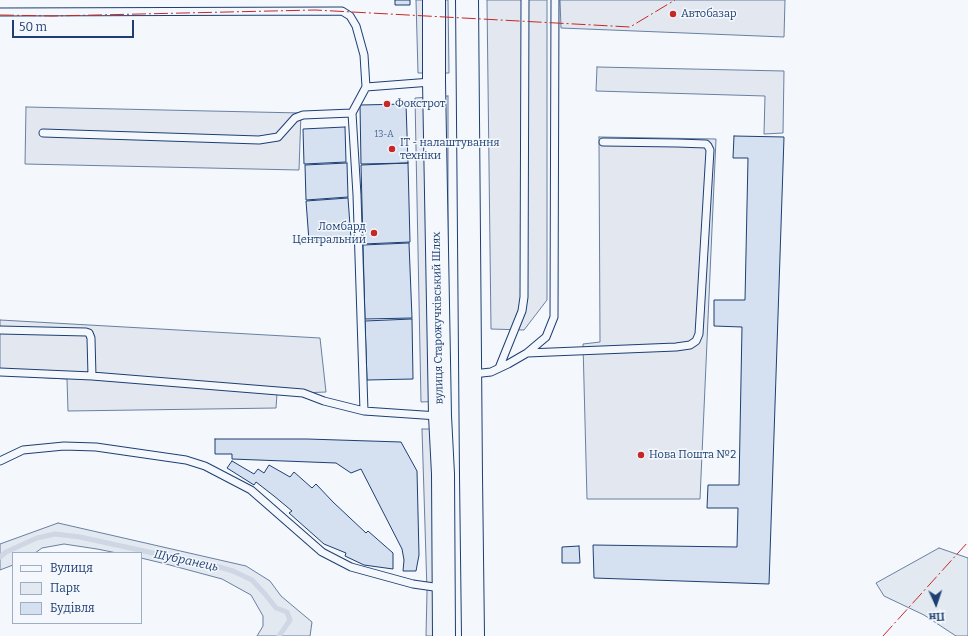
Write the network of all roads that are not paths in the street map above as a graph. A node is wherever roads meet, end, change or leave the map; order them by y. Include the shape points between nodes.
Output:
1 (434, 0) edge
2 (467, 0) edge
3 (524, 0) edge
4 (555, 0) edge
5 (0, 12) edge
6 (434, 82) junction
7 (366, 87) junction
8 (352, 113) junction
9 (43, 133) dead end
10 (603, 142) dead end
11 (0, 330) edge
12 (527, 353) junction
13 (499, 368) junction
14 (0, 372) edge
15 (470, 375) junction
16 (92, 376) junction
17 (364, 411) junction
18 (440, 416) junction
19 (0, 462) edge
20 (444, 588) junction
21 (444, 636) edge
22 (474, 636) edge

1 - 6 main road, вулиця Старожучківський Шлях
2 - 15 main road
3 - 13 lane via 524,297 522,311
4 - 12 lane via 554,317 546,337
5 - 7 lane via 342,11 350,16 356,26 364,55
6 - 7 lane
6 - 18 main road, вулиця Старожучківський Шлях
7 - 8 lane
8 - 9 lane via 302,115 295,118 278,137 259,140
8 - 17 lane
10 - 12 lane via 677,142 708,146 710,150 699,334 696,341 690,345 676,347
11 - 16 lane via 89,333 92,338
12 - 13 lane
13 - 15 lane via 491,372
14 - 16 lane
15 - 22 main road
16 - 17 lane via 303,393
17 - 18 lane
18 - 20 main road, вулиця Старожучківський Шлях
19 - 20 lane via 23,450 64,446 102,448 186,460 205,466 251,490 322,552 351,567 413,584
20 - 21 main road, вулиця Старожучківський Шлях

